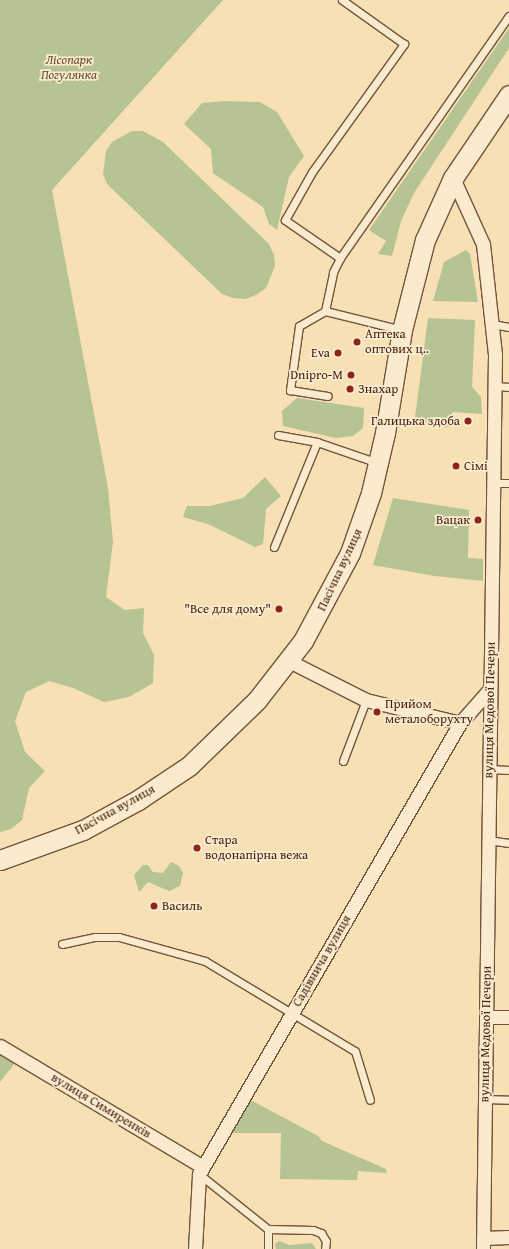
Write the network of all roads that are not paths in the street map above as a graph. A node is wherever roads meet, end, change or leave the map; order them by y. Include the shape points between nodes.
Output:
1 (342, 0) edge
2 (509, 16) edge
3 (509, 95) edge
4 (453, 178) junction
5 (340, 258) junction
6 (325, 311) junction
7 (492, 324) junction
8 (509, 327) edge
9 (402, 330) junction
10 (495, 386) junction
11 (509, 387) edge
12 (328, 396) dead end
13 (278, 435) dead end
14 (317, 442) junction
15 (378, 463) junction
16 (493, 483) junction
17 (509, 483) edge
18 (274, 548) dead end
19 (289, 661) junction
20 (490, 689) junction
21 (366, 700) junction
22 (460, 723) junction
23 (343, 761) dead end
24 (489, 769) junction
25 (509, 770) edge
26 (488, 840) junction
27 (509, 843) edge
28 (0, 860) edge
29 (62, 944) dead end
30 (292, 1012) junction
31 (486, 1017) junction
32 (509, 1017) edge
33 (0, 1046) edge
34 (485, 1099) junction
35 (370, 1100) dead end
36 (509, 1100) edge
37 (201, 1170) junction
38 (268, 1228) junction
39 (509, 1237) edge
40 (483, 1244) edge
41 (195, 1249) edge
42 (268, 1249) edge
43 (325, 1249) edge

1 - 5 lane via 404,44 312,172 285,220
2 - 5 lane
3 - 4 main road, Пасічна вулиця
4 - 7 street, вулиця Медової Печери via 481,236
4 - 9 main road, Пасічна вулиця via 425,240
5 - 6 lane via 333,272
6 - 9 lane
6 - 12 lane via 299,326 290,390
7 - 8 lane
7 - 10 street, вулиця Медової Печери
9 - 15 main road, Пасічна вулиця
10 - 11 lane
10 - 16 street, вулиця Медової Печери
13 - 14 lane
14 - 15 lane
14 - 18 lane
15 - 19 main road, Пасічна вулиця via 371,493 350,553 316,619
16 - 17 lane
16 - 20 street, вулиця Медової Печери
19 - 21 street
19 - 28 main road, Пасічна вулиця via 234,725 195,761 165,782 83,830
20 - 22 street, Садівнича вулиця
20 - 24 street, вулиця Медової Печери
21 - 22 street
21 - 23 lane
22 - 30 street, Садівнича вулиця
24 - 25 lane
24 - 26 street, вулиця Медової Печери
26 - 27 lane
26 - 31 street, вулиця Медової Печери
29 - 30 lane via 95,937 119,937 205,961
30 - 35 lane via 355,1051
30 - 37 street, Садівнича вулиця
31 - 32 street
31 - 34 street, вулиця Медової Печери
33 - 37 street, вулиця Симиренків
34 - 36 lane
34 - 40 street, вулиця Медової Печери
37 - 38 lane
37 - 41 street, Садівнича вулиця
38 - 42 lane
38 - 43 lane via 316,1231 324,1237
39 - 40 street

